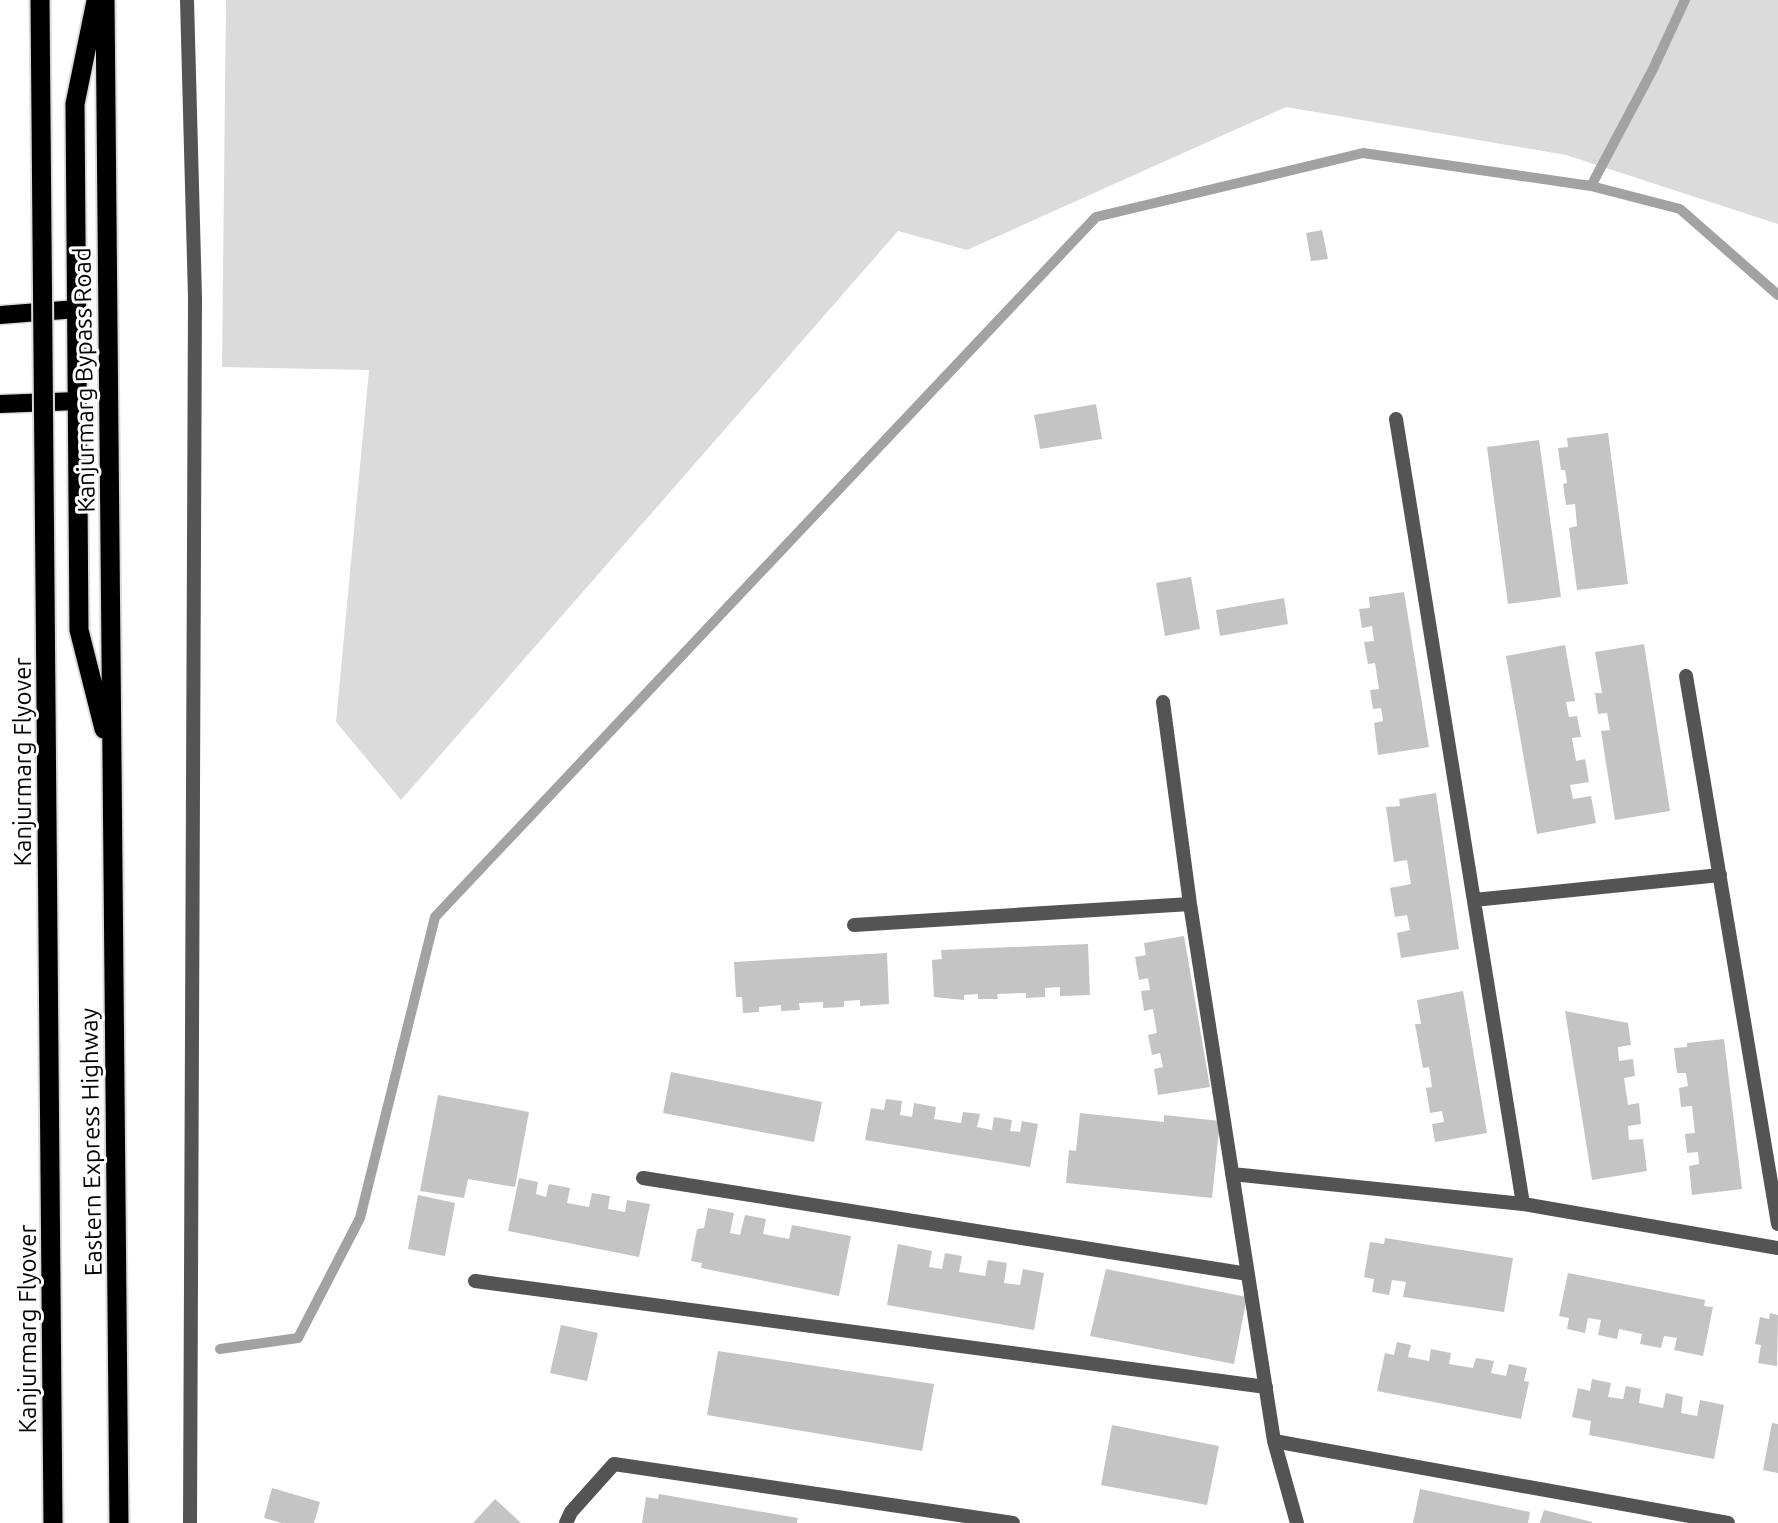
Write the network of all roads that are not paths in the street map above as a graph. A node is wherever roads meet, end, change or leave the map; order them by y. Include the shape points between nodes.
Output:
1 (40, 0) edge
2 (97, 0) edge
3 (105, 0) edge
4 (187, 0) edge
5 (76, 309) junction
6 (0, 315) edge
7 (77, 401) junction
8 (0, 404) edge
9 (1396, 419) dead end
10 (1686, 676) dead end
11 (1163, 702) dead end
12 (112, 760) junction
13 (1720, 875) junction
14 (1474, 900) junction
15 (1190, 904) junction
16 (854, 925) dead end
17 (1232, 1174) junction
18 (643, 1178) dead end
19 (1523, 1204) junction
20 (1778, 1224) edge
21 (1778, 1248) edge
22 (1248, 1274) junction
23 (475, 1281) dead end
24 (1266, 1387) junction
25 (1274, 1441) junction
26 (53, 1523) edge
27 (119, 1523) edge
28 (190, 1523) edge
29 (566, 1523) edge
30 (1013, 1523) edge
31 (1297, 1523) edge
32 (1728, 1523) edge

1 - 26 highway, Kanjurmarg Flyover, bridge
2 - 5 highway via 75,104
3 - 12 highway, Kanjurmarg Bypass Road
4 - 28 street via 195,298
5 - 6 main road
5 - 7 highway
7 - 8 main road
7 - 12 highway via 79,630
9 - 14 street
10 - 13 street
11 - 15 street
12 - 27 highway, Eastern Express Highway
13 - 14 street
13 - 20 street
14 - 19 street
15 - 16 street
15 - 17 street
17 - 19 street
17 - 22 street
18 - 22 street
19 - 21 street
22 - 24 street
23 - 24 street
24 - 25 street
25 - 31 street
25 - 32 street
29 - 30 street via 614,1464

